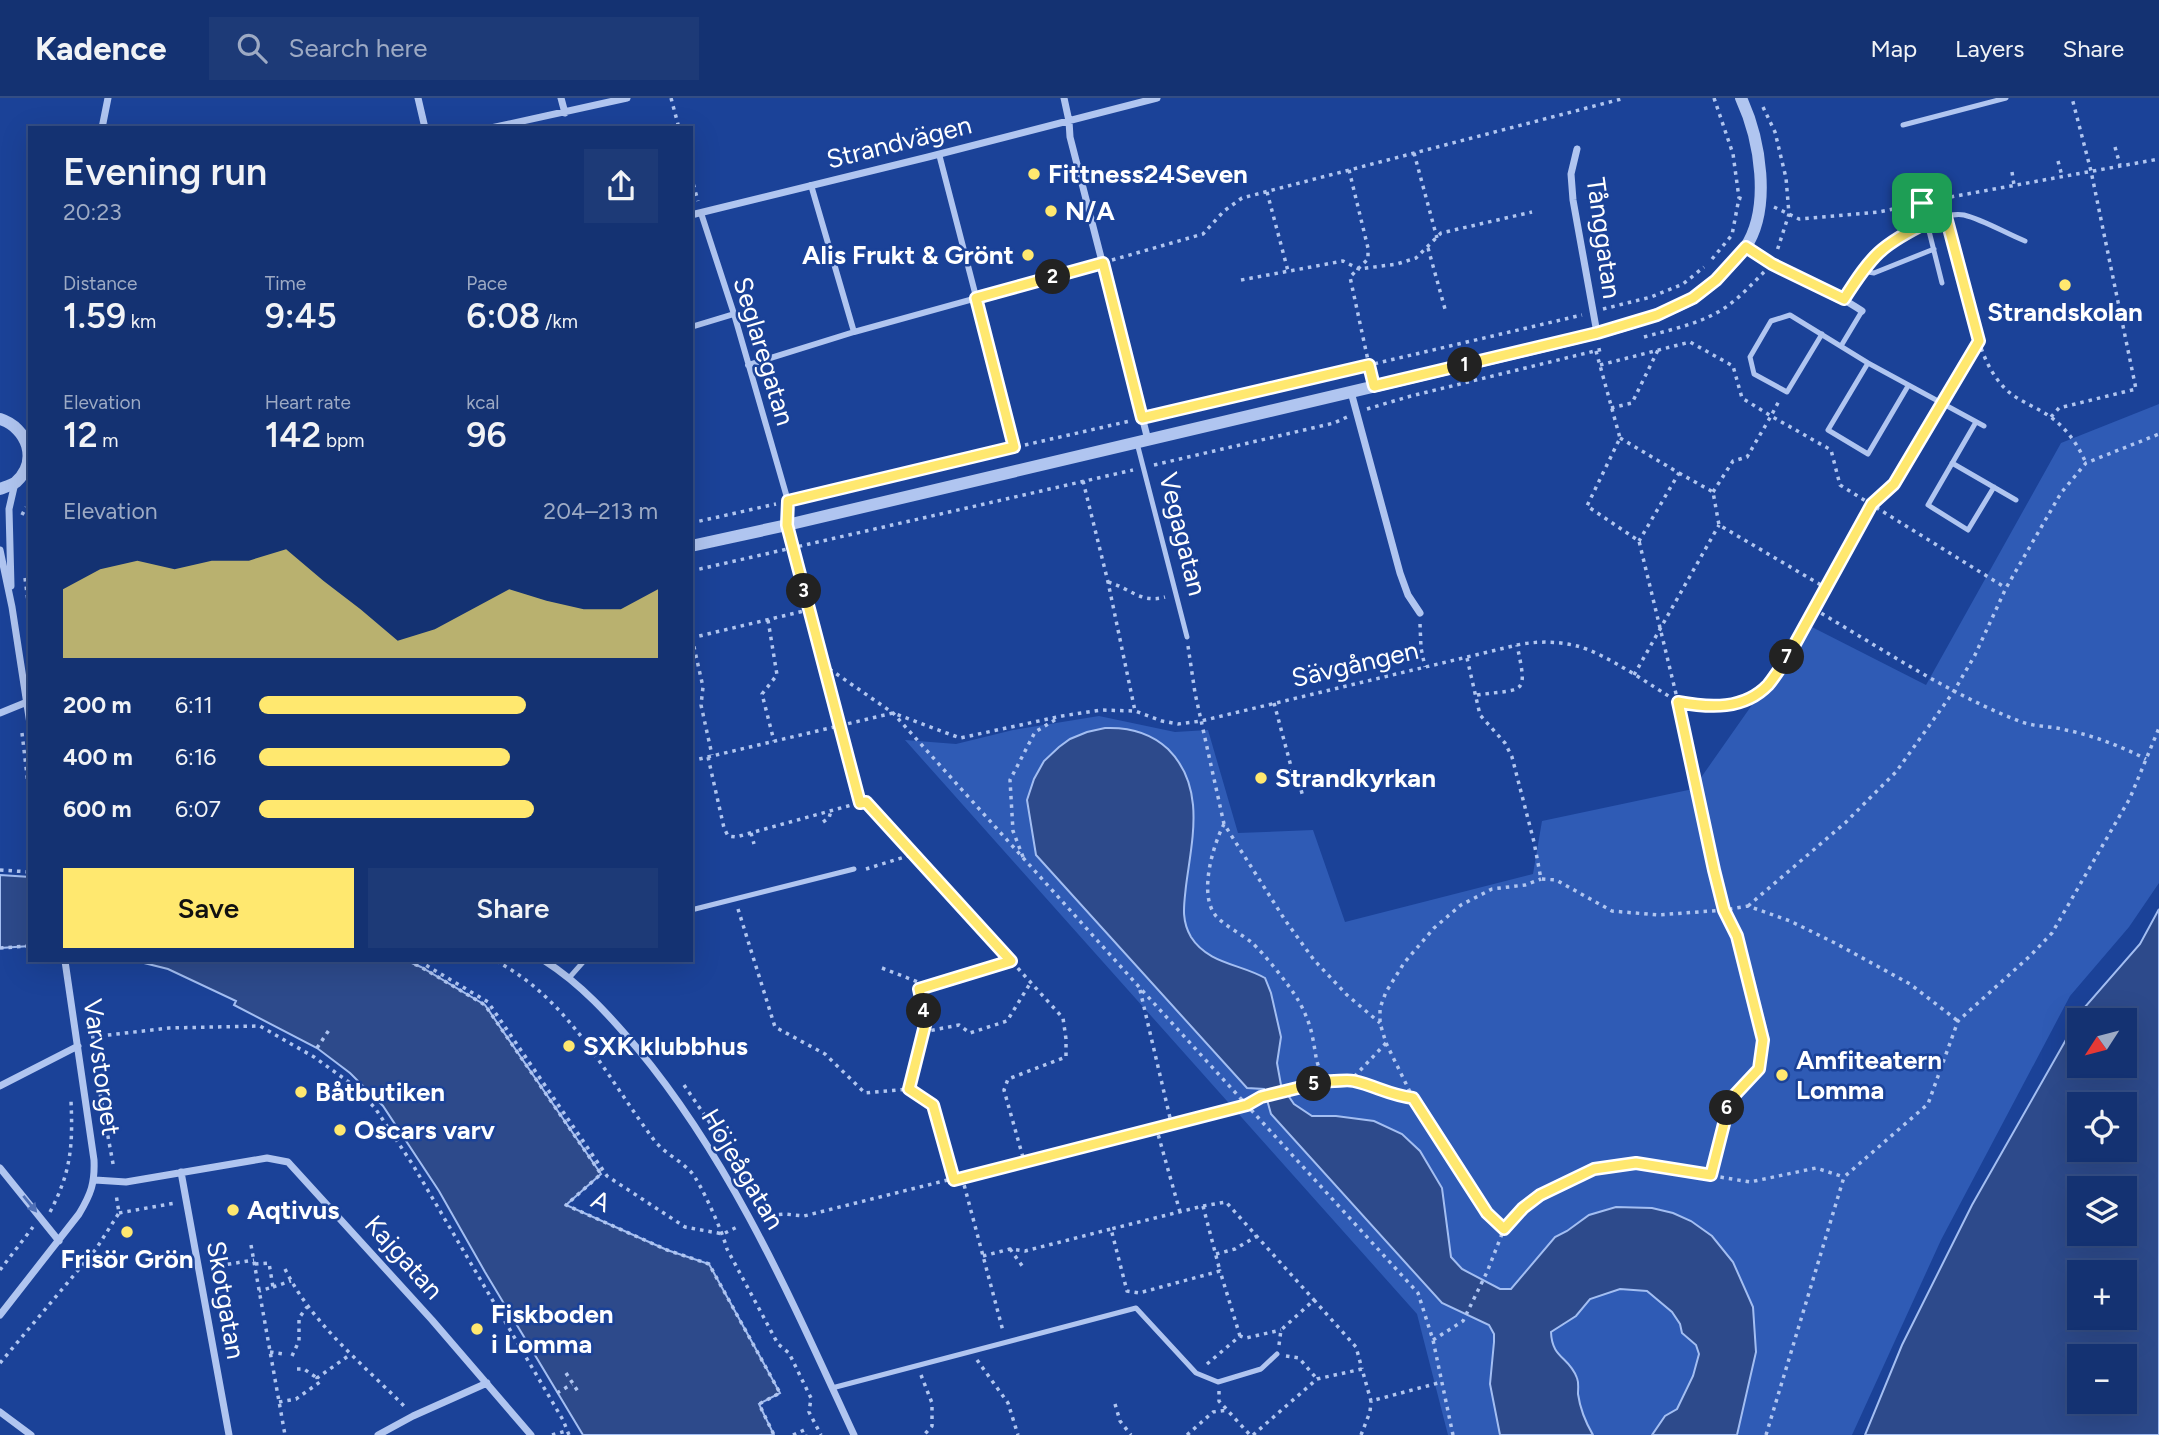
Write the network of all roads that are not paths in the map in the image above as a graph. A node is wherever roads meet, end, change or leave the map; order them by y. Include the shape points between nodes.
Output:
1 (117, 98) edge
2 (418, 98) edge
3 (561, 98) edge
4 (627, 98) edge
5 (1064, 98) edge
6 (1157, 98) edge
7 (1741, 98) edge
8 (2006, 98) edge
9 (108, 99) edge
10 (565, 113) junction
11 (1069, 121) junction
12 (1903, 125) dead end
13 (102, 126) edge
14 (425, 126) edge
15 (501, 126) edge
16 (1577, 149) dead end
17 (939, 154) junction
18 (811, 185) junction
19 (1920, 195) dead end
20 (701, 213) junction
21 (693, 215) edge
22 (1928, 222) junction
23 (2025, 241) dead end
24 (1746, 247) junction
25 (1934, 249) junction
26 (1103, 263) junction
27 (1861, 271) junction
28 (1942, 283) dead end
29 (976, 298) junction
30 (1844, 299) junction
31 (1862, 311) joint
32 (734, 314) junction
33 (693, 326) edge
34 (854, 332) junction
35 (1597, 333) junction
36 (1822, 334) junction
37 (1841, 346) junction
38 (1868, 363) junction
39 (748, 365) junction
40 (1908, 386) junction
41 (1350, 392) junction
42 (0, 419) edge
43 (1976, 422) junction
44 (1984, 426) dead end
45 (25, 433) edge
46 (1142, 441) junction
47 (1014, 447) road end
48 (28, 452) edge
49 (28, 460) edge
50 (1952, 463) junction
51 (15, 483) junction
52 (1994, 487) junction
53 (0, 489) edge
54 (2016, 500) dead end
55 (788, 501) road end
56 (693, 546) edge
57 (0, 550) edge
58 (12, 607) junction
59 (1420, 613) road end
60 (1187, 637) road end
61 (27, 702) junction
62 (28, 709) edge
63 (0, 713) edge
64 (855, 871) road end
65 (693, 910) edge
66 (65, 962) edge
67 (546, 962) edge
68 (583, 962) edge
69 (569, 978) junction
70 (78, 1046) junction
71 (0, 1086) edge
72 (0, 1168) edge
73 (181, 1172) junction
74 (95, 1180) junction
75 (59, 1241) junction
76 (0, 1315) edge
77 (1277, 1354) road end
78 (487, 1383) junction
79 (832, 1388) junction
80 (0, 1412) edge
81 (383, 1434) edge
82 (32, 1435) edge
83 (229, 1435) edge
84 (531, 1435) edge
85 (854, 1435) edge

1 - 9 street
2 - 14 street
3 - 10 street
4 - 10 street
5 - 11 street, Vegagatan
6 - 11 street, Strandvägen
7 - 24 street via 1758,149 1760,183 1758,215
8 - 12 lane
9 - 13 street
10 - 15 street
11 - 17 street, Strandvägen
11 - 26 street, Vegagatan
16 - 35 street, Tånggatan via 1571,174 1573,200
17 - 18 street, Strandvägen
17 - 29 street
18 - 20 street, Strandvägen
18 - 34 street
19 - 22 lane
20 - 21 street, Strandvägen
20 - 32 street, Seglaregatan
22 - 23 lane via 1962,215
22 - 25 lane
22 - 27 lane via 1888,244
24 - 30 street
24 - 35 street via 1693,298 1657,315
25 - 27 lane via 1874,273
25 - 28 lane
26 - 29 street
26 - 46 street, Vegagatan via 1142,418
27 - 30 lane
29 - 34 street
29 - 47 street
30 - 31 street
31 - 37 lane
32 - 33 street
32 - 39 street, Seglaregatan
34 - 39 street
35 - 41 street
36 - 36 lane via 1787,392 1755,374 1750,357 1771,321 1790,315
36 - 37 lane
37 - 38 lane
38 - 40 lane
38 - 40 lane via 1828,430 1868,454
39 - 55 street, Seglaregatan
40 - 43 lane
41 - 46 street
41 - 59 street via 1400,573
42 - 45 street
43 - 44 lane
43 - 50 lane
45 - 48 street
46 - 56 street
46 - 60 lane, Vegagatan via 1144,467
49 - 51 street
50 - 52 lane
50 - 52 lane via 1928,505 1968,530
51 - 53 street
51 - 58 street via 9,509
52 - 54 lane
57 - 58 street
58 - 61 street
61 - 62 street
61 - 63 street
64 - 65 lane
66 - 70 street, Varvstorget
67 - 69 street, Höjeågatan
68 - 69 lane
69 - 79 street, Höjeågatan via 611,1017 666,1083 724,1172
70 - 71 street
70 - 74 street, Varvstorget
72 -> 75 street
73 - 74 street, Kajgatan via 126,1182
73 - 78 street, Kajgatan via 267,1158 288,1162
73 - 83 street, Skotgatan
74 - 75 street via 89,1198
75 - 76 street
77 - 79 lane via 1261,1368 1218,1382 1196,1373 1136,1308
78 - 81 street
78 - 84 street, Kajgatan
79 - 85 street, Höjeågatan
80 - 82 street

